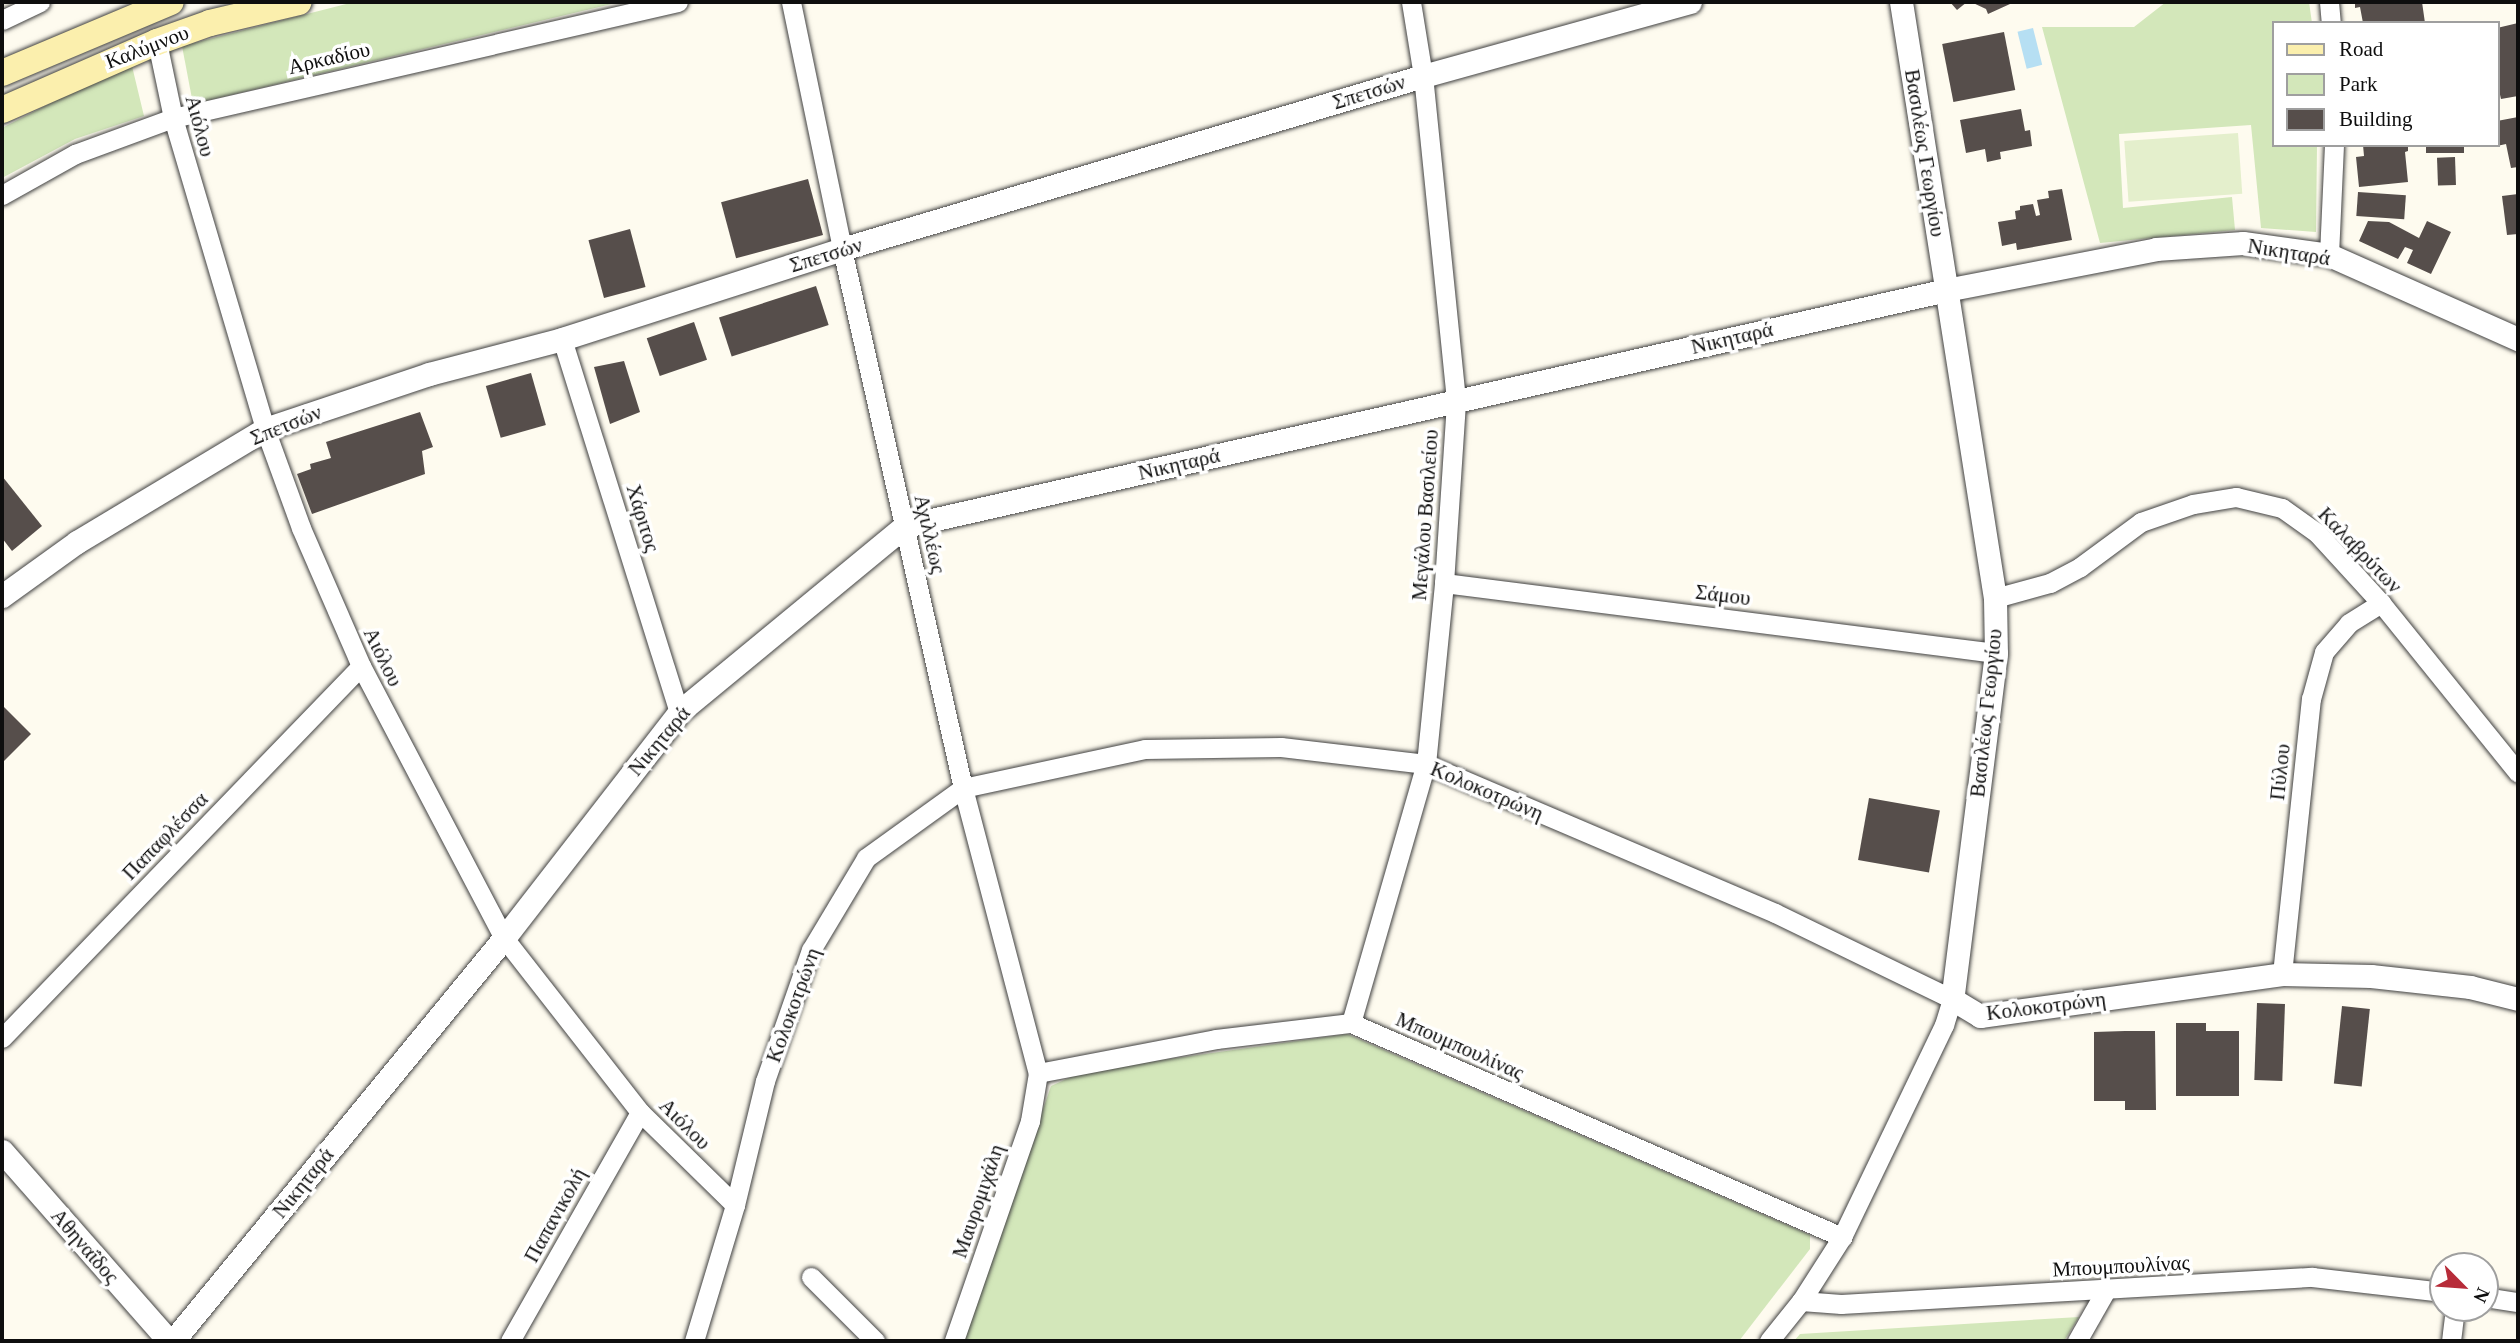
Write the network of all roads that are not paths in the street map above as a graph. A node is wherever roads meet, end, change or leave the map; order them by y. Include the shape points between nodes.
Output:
1 (40, 2) edge
2 (168, 2) edge
3 (299, 2) edge
4 (678, 2) edge
5 (791, 2) edge
6 (1411, 2) edge
7 (1690, 2) edge
8 (1901, 2) edge
9 (2329, 2) edge
10 (2, 20) edge
11 (2331, 21) edge
12 (157, 42) junction
13 (2, 73) edge
14 (1423, 76) junction
15 (2, 110) edge
16 (173, 118) junction
17 (2334, 147) edge
18 (2, 195) edge
19 (842, 249) junction
20 (2329, 255) junction
21 (1946, 290) junction
22 (562, 339) junction
23 (2518, 339) edge
24 (1456, 400) junction
25 (265, 429) junction
26 (905, 526) junction
27 (1444, 583) junction
28 (2, 596) edge
29 (1995, 598) junction
30 (2381, 603) junction
31 (1996, 653) junction
32 (361, 666) junction
33 (680, 712) junction
34 (1426, 764) junction
35 (2518, 773) edge
36 (963, 788) junction
37 (504, 938) junction
38 (2281, 974) junction
39 (1952, 999) junction
40 (2518, 999) edge
41 (1351, 1023) junction
42 (2, 1038) edge
43 (1038, 1073) junction
44 (639, 1111) junction
45 (2, 1151) edge
46 (735, 1206) junction
47 (1842, 1237) junction
48 (811, 1277) dead end
49 (2106, 1290) junction
50 (2429, 1290) edge
51 (2499, 1299) edge
52 (1801, 1301) junction
53 (2518, 1302) edge
54 (2453, 1322) edge
55 (171, 1341) edge
56 (510, 1341) edge
57 (694, 1341) edge
58 (875, 1341) edge
59 (954, 1341) edge
60 (1769, 1341) edge
61 (2077, 1341) edge
62 (2451, 1341) edge

1 - 10 street
2 - 13 main road, Καλύμνου
3 - 12 main road, Καλύμνου via 210,23
4 - 16 street, Αρκαδίου
5 - 19 street, Αχιλλέως
6 - 14 street, Μεγάλου Βασιλείου
7 - 14 street, Σπετσών
8 - 21 street, Βασιλέως Γεωργίου
9 - 11 street
12 - 15 main road, Καλύμνου
12 - 16 street, Αιόλου
14 - 19 street, Σπετσών
14 - 24 street, Μεγάλου Βασιλείου
16 - 18 street, Αρκαδίου via 75,154
16 - 25 street, Αιόλου
17 - 20 street
19 - 22 street, Σπετσών
19 - 26 street, Αχιλλέως
20 - 21 street, Νικηταρά via 2243,243 2156,249
20 - 23 street, Νικηταρά
21 - 24 street, Νικηταρά
21 - 29 street, Βασιλέως Γεωργίου
22 - 25 street, Σπετσών via 429,374
22 - 33 street, Χάριτος
24 - 26 street, Νικηταρά
24 - 27 street, Μεγάλου Βασιλείου
25 - 28 street, Σπετσών via 77,542
25 - 32 street, Αιόλου via 301,528
26 - 33 street, Νικηταρά
26 - 36 street, Αχιλλέως
27 - 31 street, Σάμου
27 - 34 street, Μεγάλου Βασιλείου
29 - 30 street, Καλαβρύτων via 2050,583 2141,522 2193,504 2236,497 2282,508 2317,533
29 - 31 street, Βασιλέως Γεωργίου
30 - 35 street, Καλαβρύτων
30 - 38 street, Πύλου via 2349,624 2324,652 2311,699
31 - 39 street, Βασιλέως Γεωργίου
32 - 37 street, Αιόλου
32 - 42 street, Παπαφλέσσα
33 - 37 street, Νικηταρά
34 - 36 street, Κολοκοτρώνη via 1280,747 1145,748
34 - 39 street, Κολοκοτρώνη via 1775,913
34 - 41 street, Μεγάλου Βασιλείου
36 - 43 street, Αχιλλέως
36 - 46 street, Κολοκοτρώνη via 866,858 811,950 765,1080
37 - 44 street, Αιόλου
37 - 55 street, Νικηταρά
38 - 39 street, Κολοκοτρώνη via 1980,1016
38 - 40 street, Κολοκοτρώνη via 2396,979 2470,987
39 - 47 street, Βασιλέως Γεωργίου via 1944,1025
41 - 43 street via 1216,1039
41 - 47 street, Μπουμπουλίνας
43 - 59 street, Μαυρομιχάλη via 1030,1121
44 - 46 street, Αιόλου
44 - 56 street, Παπανικολή
45 - 55 street, Αθηναΐδος
46 - 57 street, Κολοκοτρώνη
47 - 52 street, Βασιλέως Γεωργίου
48 - 58 street
49 - 50 street, Μπουμπουλίνας via 2312,1277
49 - 52 street, Μπουμπουλίνας via 1841,1304
49 - 61 street
51 - 53 street
52 - 60 street, Βασιλέως Γεωργίου
54 - 62 street

